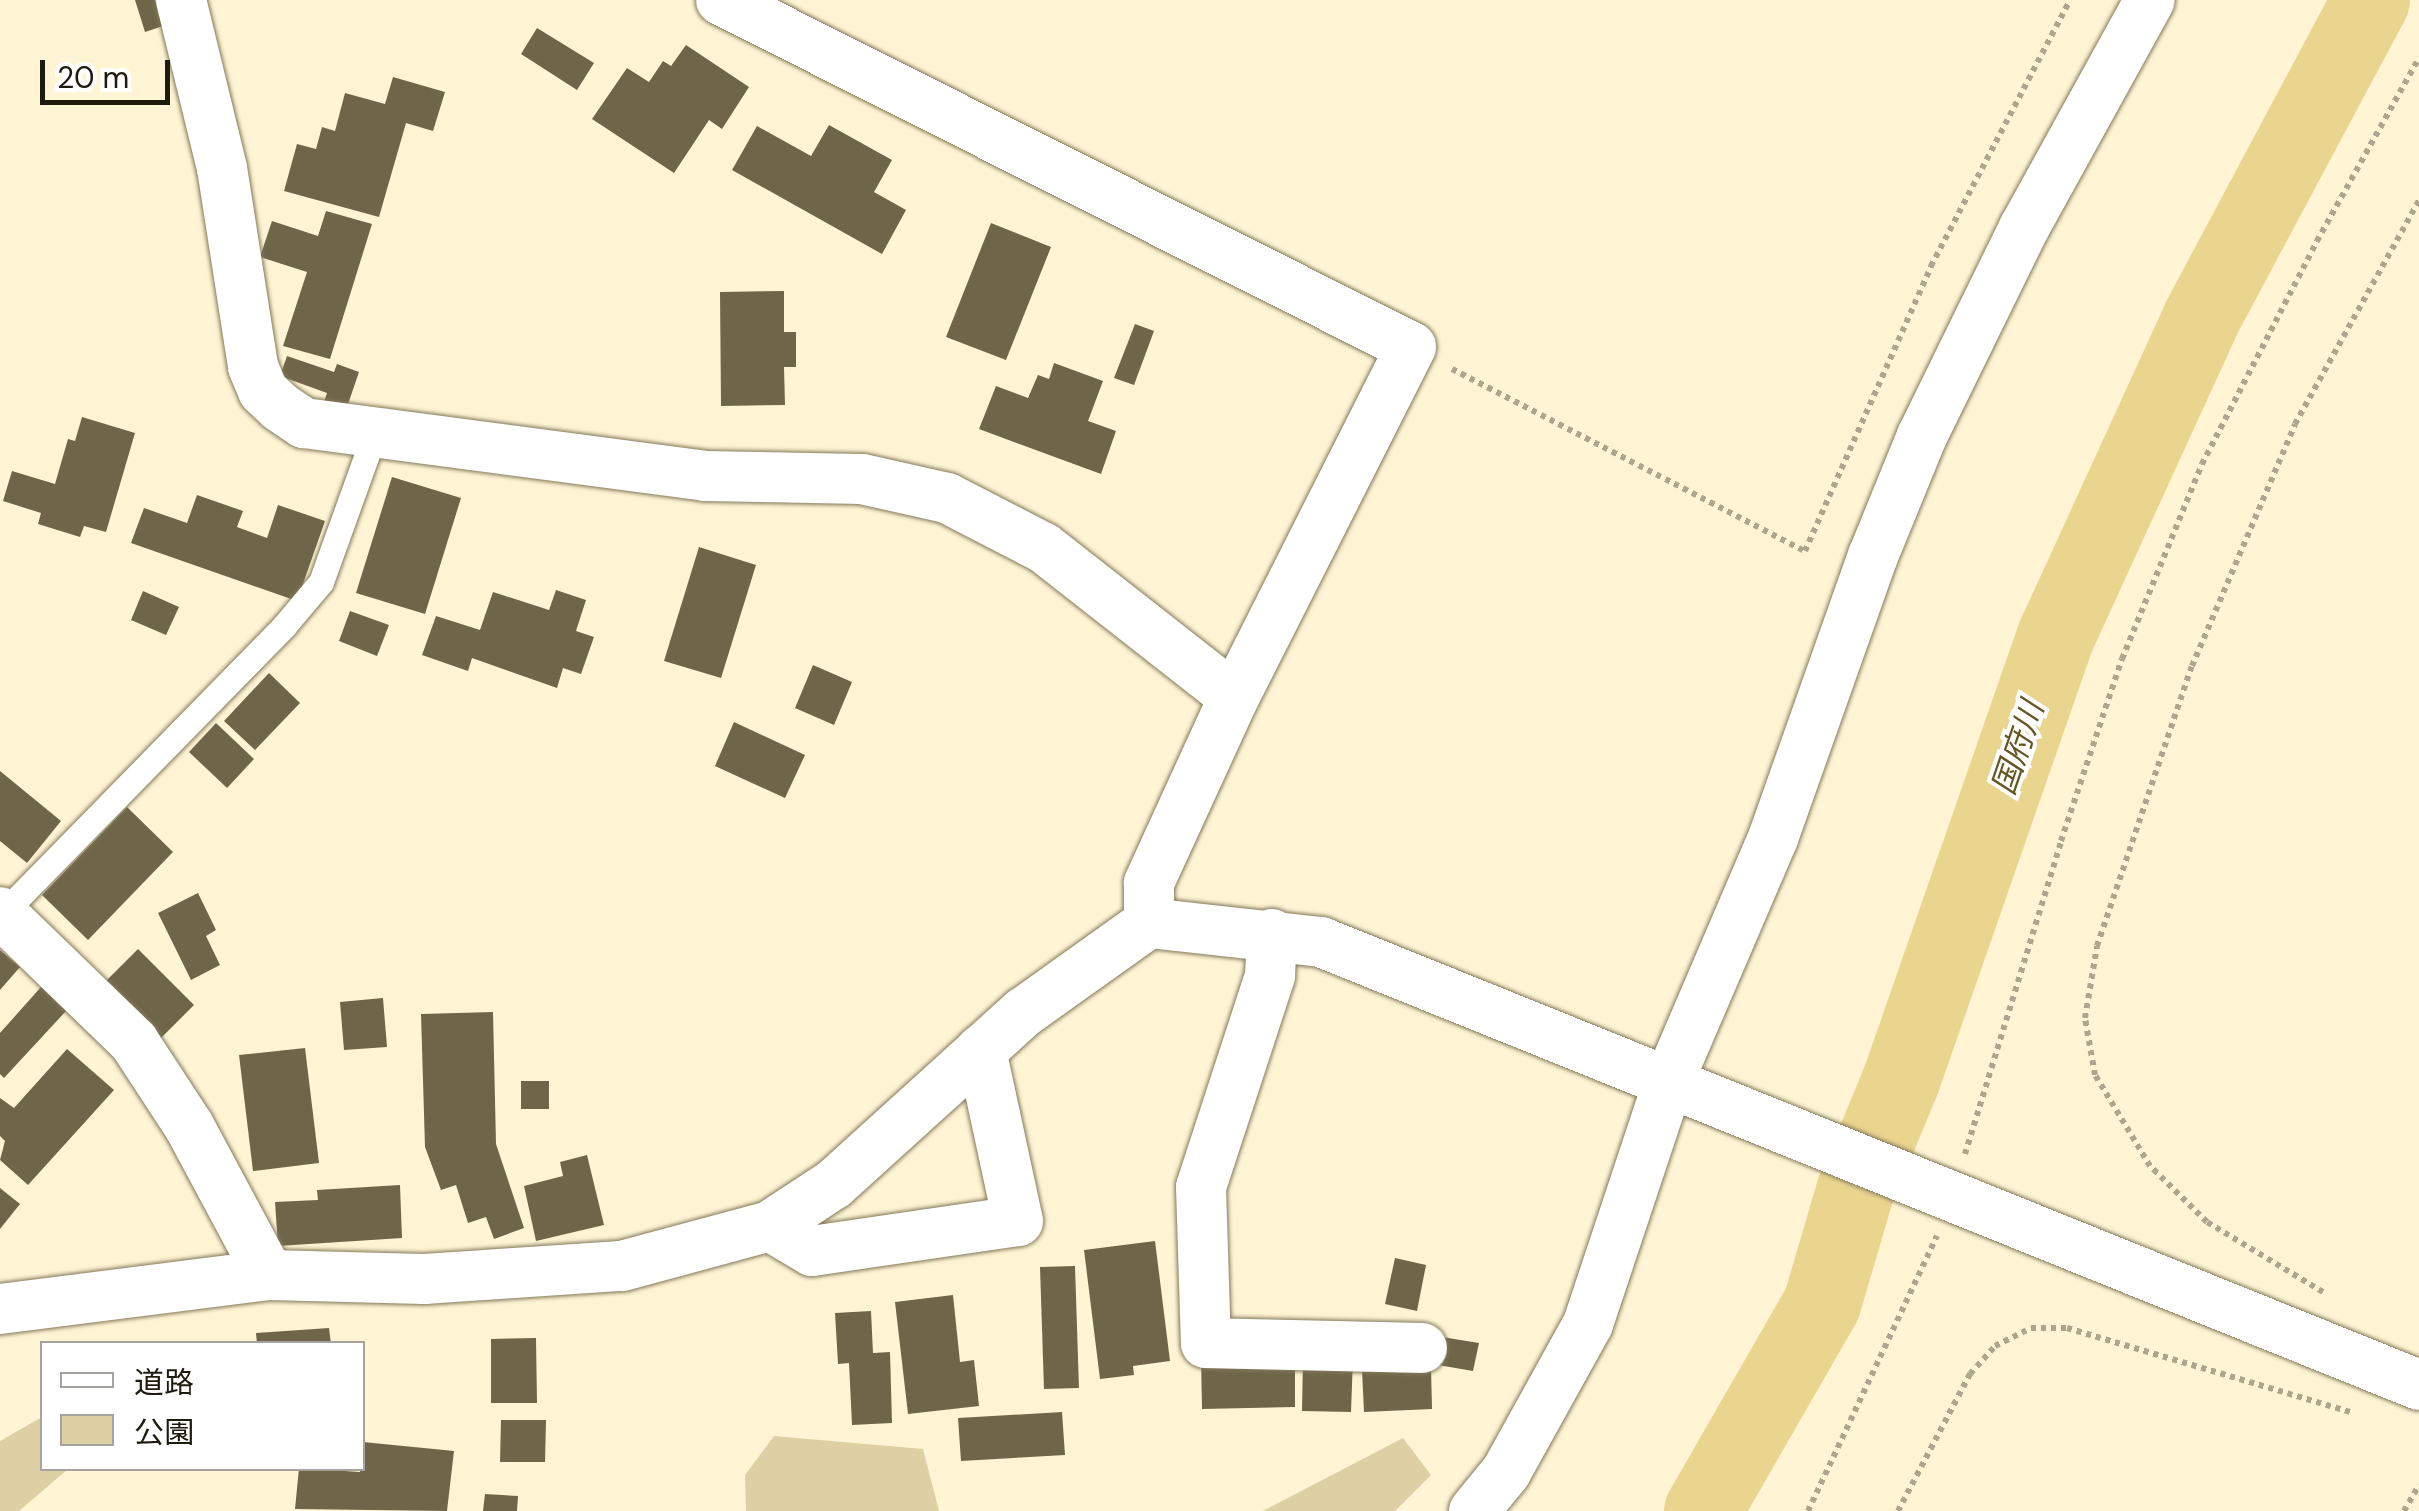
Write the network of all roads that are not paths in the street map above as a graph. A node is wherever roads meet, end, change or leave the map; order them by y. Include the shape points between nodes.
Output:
1 (181, 0) edge
2 (722, 0) edge
3 (2150, 0) edge
4 (375, 432) junction
5 (1234, 697) junction
6 (1, 913) edge
7 (1149, 922) junction
8 (1272, 934) junction
9 (982, 1050) junction
10 (1668, 1083) junction
11 (770, 1226) junction
12 (269, 1275) junction
13 (0, 1310) edge
14 (1422, 1348) dead end
15 (2419, 1384) edge
16 (1474, 1511) edge

1 - 4 street via 222,168 252,367 263,391 304,423
2 - 5 street via 1411,347
3 - 10 street via 2024,228 1922,436 1773,838
4 - 5 street via 705,476 862,479 946,498 1044,548
4 - 6 lane via 321,582
5 - 7 street via 1148,883
6 - 12 street via 134,1042
7 - 8 street
7 - 9 street
8 - 10 street via 1321,942
8 - 14 street via 1270,976 1200,1187 1206,1343
9 - 11 street via 834,1184
9 - 11 street via 1018,1221 812,1251
10 - 15 street
10 - 16 street via 1588,1324 1506,1472
11 - 12 street via 622,1266 424,1279
12 - 13 street

